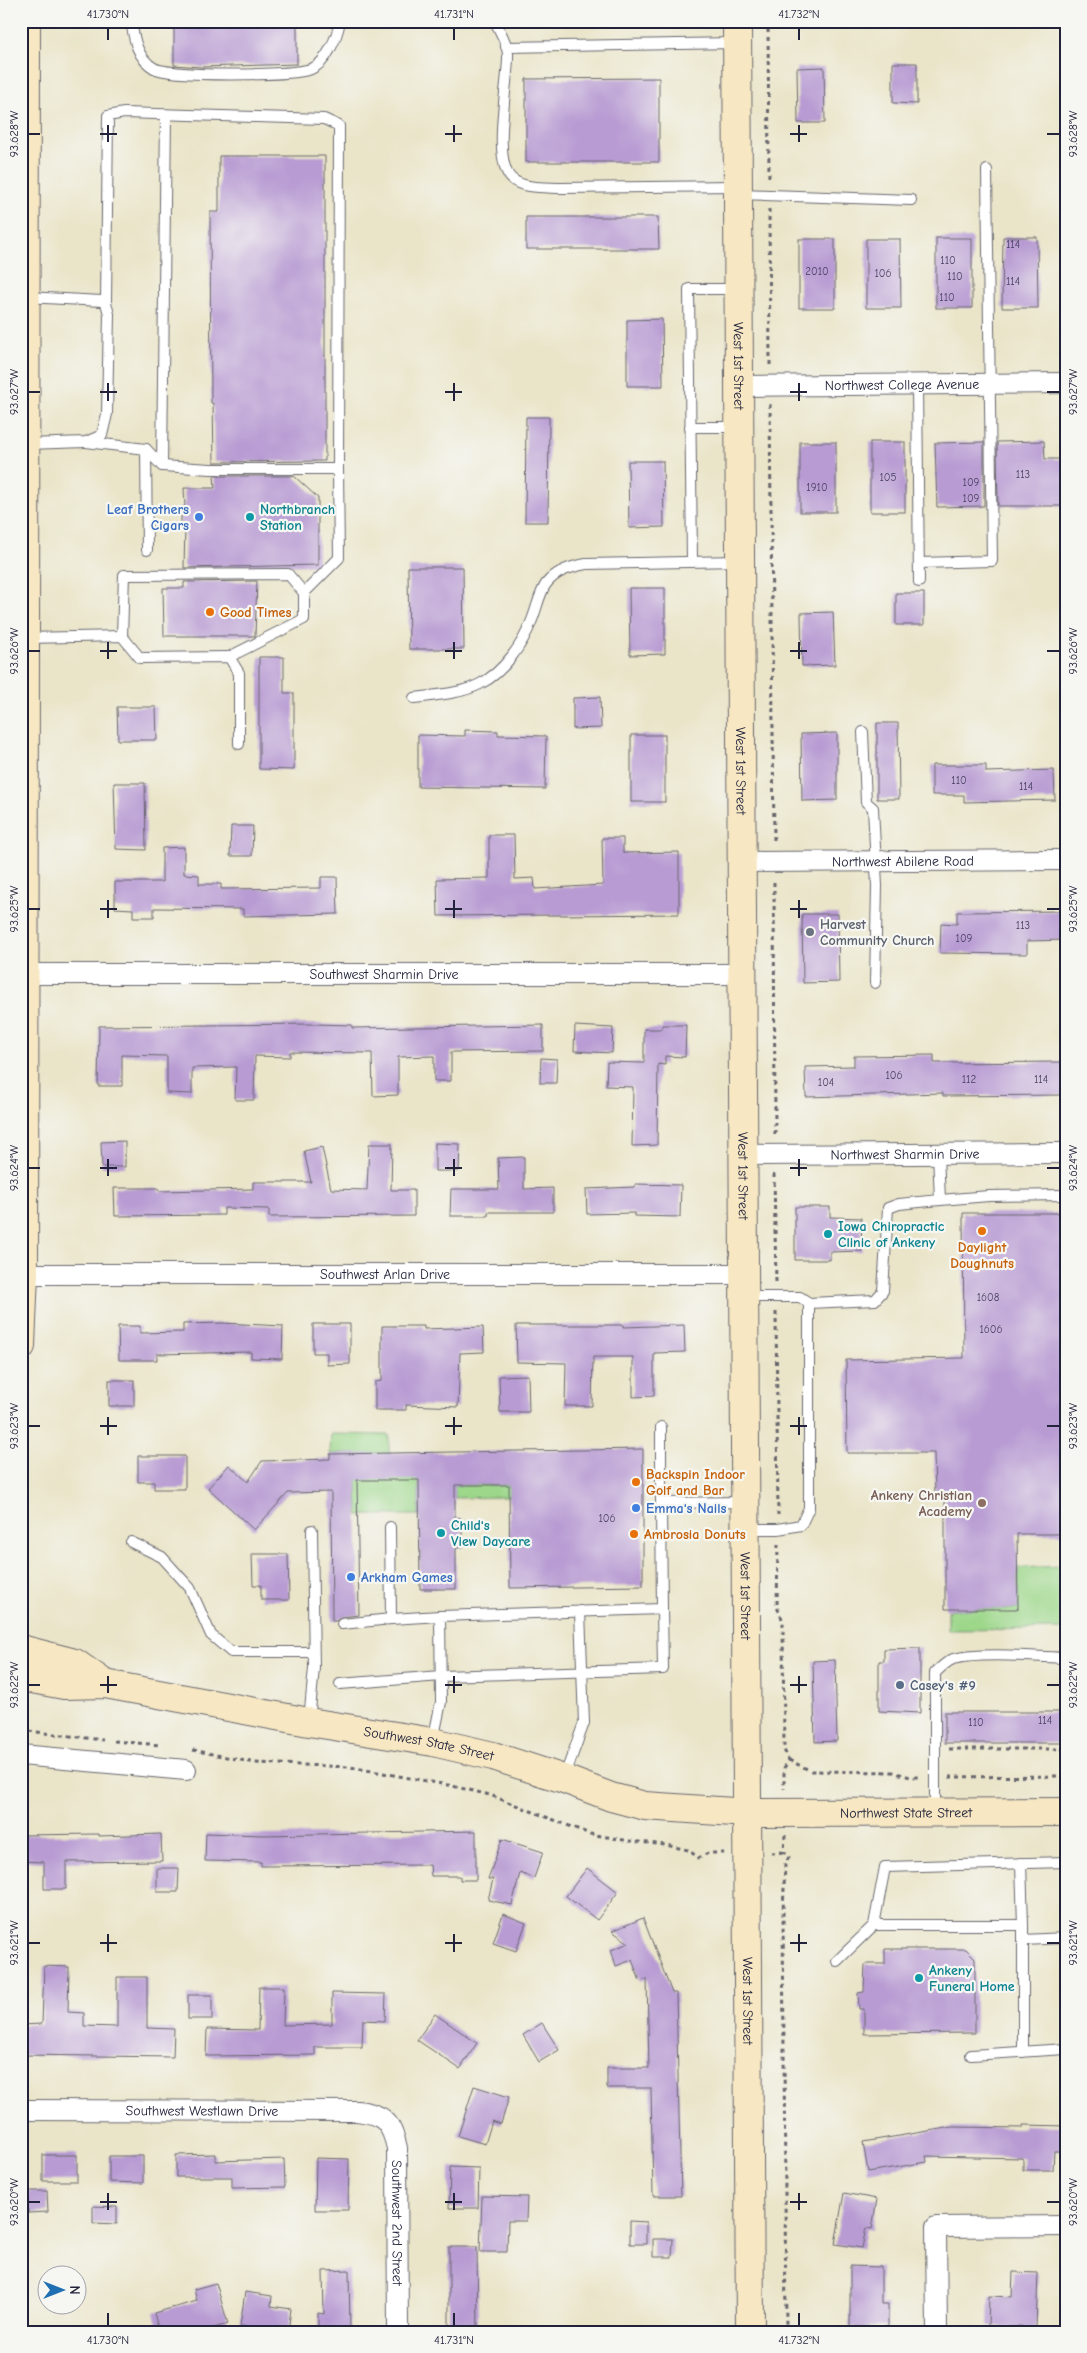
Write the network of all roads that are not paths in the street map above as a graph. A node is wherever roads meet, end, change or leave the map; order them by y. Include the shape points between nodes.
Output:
1 (26, 21) edge
2 (131, 21) edge
3 (340, 21) edge
4 (496, 21) edge
5 (737, 32) edge
6 (506, 47) junction
7 (166, 114) junction
8 (987, 170) dead end
9 (737, 190) junction
10 (911, 200) dead end
11 (738, 289) junction
12 (26, 297) junction
13 (106, 303) junction
14 (1066, 383) edge
15 (917, 384) junction
16 (990, 384) junction
17 (738, 386) junction
18 (690, 427) junction
19 (738, 427) junction
20 (86, 442) junction
21 (26, 444) junction
22 (146, 449) junction
23 (162, 466) junction
24 (338, 469) junction
25 (147, 550) dead end
26 (739, 561) junction
27 (692, 562) junction
28 (919, 562) junction
29 (919, 582) dead end
30 (304, 592) junction
31 (122, 636) junction
32 (26, 638) junction
33 (228, 657) junction
34 (414, 698) dead end
35 (863, 732) dead end
36 (238, 744) dead end
37 (876, 860) junction
38 (1066, 860) edge
39 (741, 862) junction
40 (25, 974) junction
41 (742, 974) junction
42 (875, 983) dead end
43 (1066, 1153) edge
44 (938, 1154) junction
45 (744, 1155) junction
46 (1066, 1195) edge
47 (940, 1200) junction
48 (24, 1274) junction
49 (746, 1286) junction
50 (809, 1303) junction
51 (21, 1346) edge
52 (661, 1427) dead end
53 (746, 1502) junction
54 (661, 1503) junction
55 (390, 1526) dead end
56 (747, 1529) junction
57 (312, 1530) dead end
58 (130, 1542) dead end
59 (662, 1609) junction
60 (580, 1611) junction
61 (440, 1616) junction
62 (391, 1619) junction
63 (342, 1624) dead end
64 (21, 1649) edge
65 (313, 1652) junction
66 (1066, 1658) edge
67 (584, 1672) junction
68 (442, 1676) junction
69 (21, 1677) edge
70 (105, 1684) junction
71 (340, 1684) dead end
72 (309, 1722) junction
73 (433, 1742) junction
74 (21, 1755) edge
75 (186, 1770) dead end
76 (564, 1779) junction
77 (1066, 1812) edge
78 (748, 1813) junction
79 (935, 1813) junction
80 (1066, 1862) edge
81 (1021, 1863) junction
82 (874, 1925) junction
83 (1023, 1925) junction
84 (1066, 1938) edge
85 (1023, 1940) junction
86 (837, 1960) dead end
87 (1066, 2049) edge
88 (1023, 2052) junction
89 (971, 2055) dead end
90 (21, 2110) edge
91 (382, 2118) joint
92 (1066, 2226) edge
93 (398, 2332) edge
94 (750, 2332) edge
95 (937, 2332) edge

1 - 12 main road
2 - 3 lane via 138,54 154,68 178,73 291,73 312,69 324,57 337,34
4 - 6 lane
5 - 6 lane
5 - 9 main road, West 1st Street
6 - 9 lane via 502,118 504,161 512,180 533,186 561,188
7 - 13 lane via 108,116
7 - 23 lane
7 - 24 lane via 324,119 339,126
8 - 16 lane
9 - 10 lane via 769,195
9 - 11 main road, West 1st Street
11 - 17 main road, West 1st Street
11 - 18 lane via 689,289
12 - 13 lane
12 - 21 main road
13 - 20 lane via 109,314 105,430 102,435
14 - 16 street, Northwest College Avenue
15 - 16 street, Northwest College Avenue
15 - 17 street, Northwest College Avenue
15 - 28 lane
16 - 28 lane via 992,561
17 - 19 main road, West 1st Street
18 - 19 lane
18 - 27 lane
19 - 26 main road, West 1st Street
20 - 21 lane
20 - 22 lane
21 - 32 main road
22 - 23 lane
22 - 25 lane
23 - 24 lane
24 - 30 lane via 339,558
26 - 27 lane
26 - 39 main road, West 1st Street
27 - 34 lane via 586,564 562,570 546,585 519,646 499,670 481,684 458,692
28 - 29 lane
30 - 31 lane via 288,574 124,576
30 - 33 lane via 304,619
31 - 32 lane
31 - 33 lane via 140,658
32 - 40 main road
33 - 36 lane via 238,673
35 - 37 lane via 866,802 873,808
37 - 38 street, Northwest Abilene Road
37 - 39 street, Northwest Abilene Road
37 - 42 lane
39 - 41 main road, West 1st Street
40 - 41 street, Southwest Sharmin Drive
40 - 48 main road
41 - 45 main road, West 1st Street
43 - 44 street, Northwest Sharmin Drive
44 - 45 street, Northwest Sharmin Drive
44 - 47 lane
45 - 49 main road, West 1st Street
46 - 47 lane
47 - 50 lane via 888,1208 885,1277 882,1291 875,1300
48 - 49 street, Southwest Arlan Drive
48 - 51 main road
49 - 50 lane via 776,1296 800,1297
49 - 53 main road, West 1st Street
50 - 56 lane via 809,1508 801,1526
52 - 54 lane
53 - 54 lane
53 - 56 main road, West 1st Street
54 - 59 lane
55 - 62 lane
56 - 78 main road, West 1st Street
57 - 65 lane
58 - 65 lane via 162,1557 190,1588 211,1635 231,1652
59 - 60 lane
59 - 67 lane via 663,1669
60 - 61 lane
60 - 67 lane
61 - 62 lane
61 - 68 lane
62 - 63 lane
64 - 70 main road, Southwest State Street via 75,1663
65 - 72 lane
66 - 79 lane via 972,1656 953,1659 935,1673
67 - 68 lane
67 - 76 lane via 584,1723
68 - 71 lane
68 - 73 lane via 441,1702
69 - 70 main road, Southwest State Street via 64,1685
70 - 72 main road, Southwest State Street
72 - 73 main road, Southwest State Street
73 - 76 main road, Southwest State Street via 493,1756
74 - 75 street
76 - 78 main road, Southwest State Street via 645,1806
77 - 79 main road, Northwest State Street
78 - 79 main road, Northwest State Street
78 - 94 main road, West 1st Street
80 - 81 lane
81 - 82 lane via 885,1867
81 - 83 lane
82 - 83 lane
82 - 86 lane
83 - 85 lane
84 - 85 lane
85 - 88 lane
87 - 88 lane
88 - 89 lane
90 - 91 street, Southwest Westlawn Drive via 357,2111 371,2112
91 - 93 street, Southwest 2nd Street via 391,2126 397,2148
92 - 95 street via 936,2227

